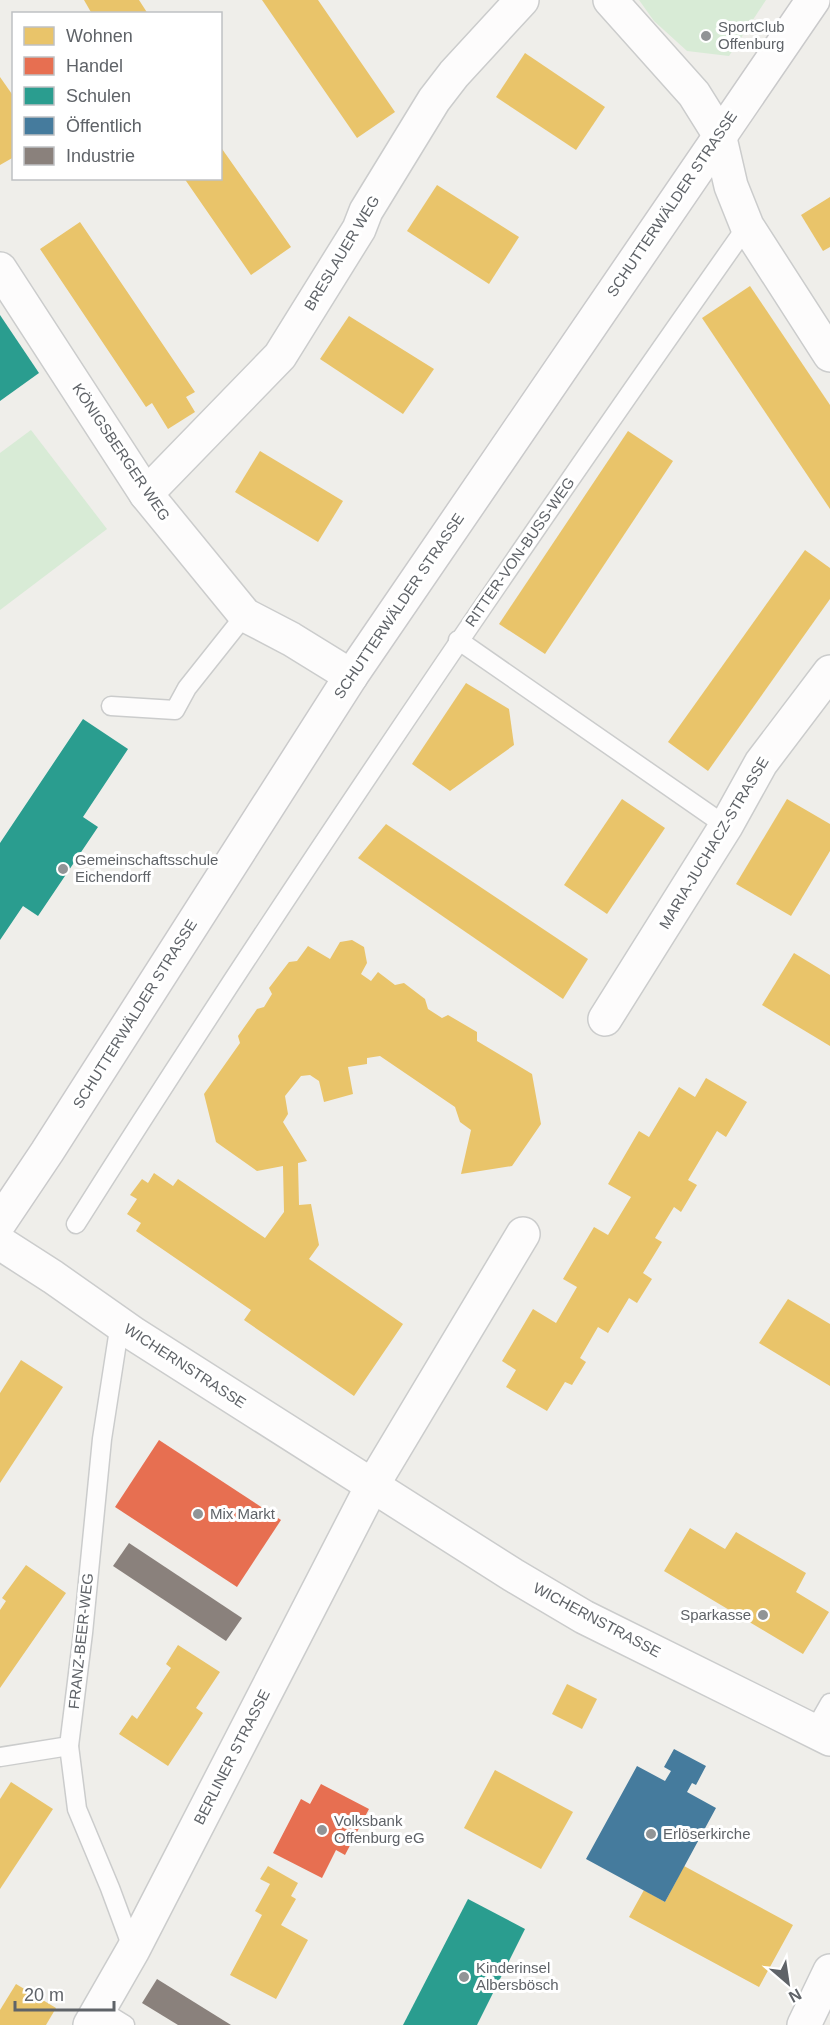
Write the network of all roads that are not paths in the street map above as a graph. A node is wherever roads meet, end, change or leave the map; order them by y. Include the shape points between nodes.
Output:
1 (522, 0) edge
2 (610, 0) edge
3 (813, 0) edge
4 (719, 134) junction
5 (747, 226) junction
6 (0, 269) edge
7 (830, 355) edge
8 (146, 494) junction
9 (245, 615) junction
10 (458, 640) junction
11 (830, 672) edge
12 (351, 676) junction
13 (111, 706) dead end
14 (726, 826) junction
15 (604, 1019) dead end
16 (0, 1221) edge
17 (76, 1224) dead end
18 (524, 1234) dead end
19 (0, 1243) edge
20 (120, 1323) junction
21 (372, 1486) junction
22 (830, 1703) edge
23 (822, 1735) edge
24 (69, 1746) junction
25 (0, 1757) edge
26 (133, 1950) junction
27 (830, 1971) edge
28 (105, 2020) edge
29 (804, 2025) edge

1 - 8 street, BRESLAUER WEG via 434,100 280,356
2 - 4 street via 694,94
3 - 4 street, SCHUTTERWÄLDER STRASSE
4 - 5 street via 731,186
4 - 12 street, SCHUTTERWÄLDER STRASSE
5 - 7 street
5 - 10 lane, RITTER-VON-BUSS-WEG
6 - 8 street, KÖNIGSBERGER WEG
8 - 9 street, KÖNIGSBERGER WEG
9 - 12 street, KÖNIGSBERGER WEG
9 - 13 lane via 187,688 175,710
10 - 14 lane, RITTER-VON-BUSS-WEG
10 - 17 lane
11 - 14 street, MARIA-JUCHACZ-STRASSE via 761,763
12 - 16 street, SCHUTTERWÄLDER STRASSE
14 - 15 street, MARIA-JUCHACZ-STRASSE
18 - 21 street
19 - 20 street, WICHERNSTRASSE
20 - 21 street, WICHERNSTRASSE
20 - 24 lane, FRANZ-BEER-WEG via 102,1439
21 - 23 street, WICHERNSTRASSE via 584,1617
21 - 26 street, BERLINER STRASSE
22 - 23 lane
24 - 25 lane
24 - 26 lane, FRANZ-BEER-WEG via 77,1809
26 - 28 street, BERLINER STRASSE
27 - 29 street

